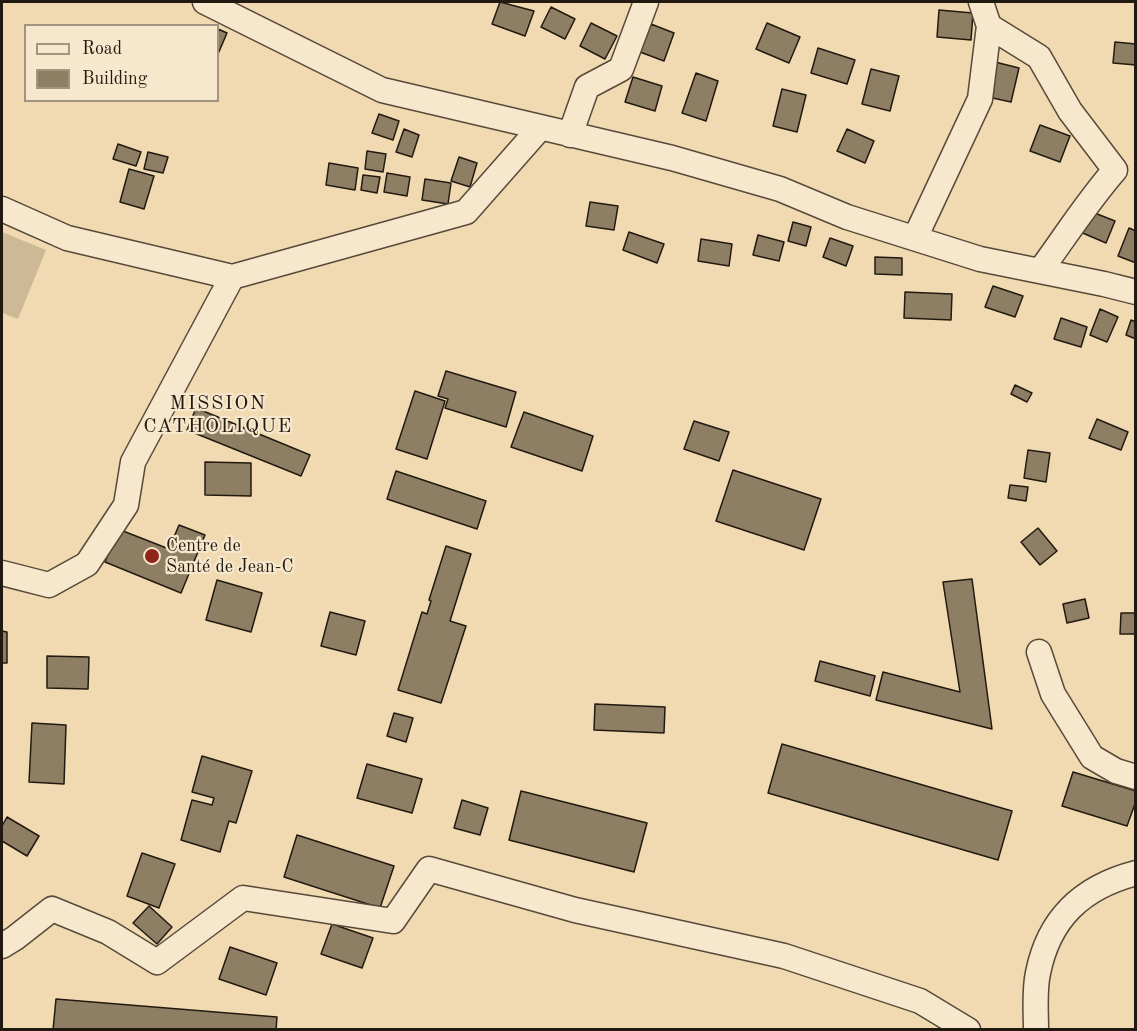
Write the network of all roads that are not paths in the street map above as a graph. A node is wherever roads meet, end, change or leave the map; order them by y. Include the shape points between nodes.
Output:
1 (205, 2) edge
2 (646, 2) edge
3 (981, 2) edge
4 (989, 26) junction
5 (540, 128) junction
6 (570, 135) junction
7 (2, 209) edge
8 (915, 238) junction
9 (1040, 271) junction
10 (232, 277) junction
11 (1136, 292) edge
12 (2, 573) edge
13 (1039, 652) dead end
14 (1136, 777) edge
15 (1136, 873) edge
16 (2, 946) edge
17 (968, 1029) edge
18 (1036, 1029) edge

1 - 5 street via 382,90
2 - 6 street via 621,69 587,87
3 - 4 street
4 - 8 street via 980,99
4 - 9 street via 1040,57 1070,111 1115,170 1090,198
5 - 6 street
5 - 10 street via 466,212
6 - 8 street via 672,158 780,189 847,217
7 - 10 street via 67,238
8 - 9 street via 980,259
9 - 11 street
10 - 12 street via 133,462 126,505 87,564 49,585
13 - 14 street via 1053,694 1092,757
15 - 18 street via 1110,880 1072,904 1051,934 1037,974
16 - 17 street via 52,909 108,932 157,962 243,898 393,921 429,869 575,910 784,956 920,1001

